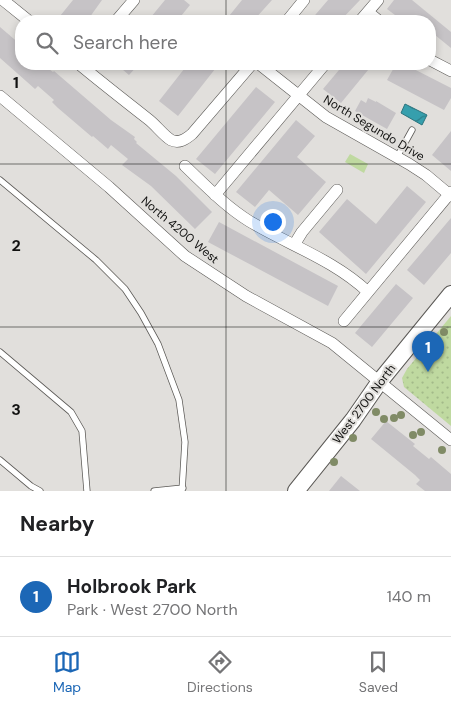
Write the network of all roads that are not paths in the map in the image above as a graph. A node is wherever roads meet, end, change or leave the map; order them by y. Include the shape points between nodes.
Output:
1 (3, 0) edge
2 (134, 0) edge
3 (304, 0) edge
4 (378, 0) edge
5 (368, 12) junction
6 (22, 15) edge
7 (121, 15) edge
8 (291, 15) edge
9 (365, 15) edge
10 (372, 15) edge
11 (436, 63) edge
12 (87, 70) edge
13 (247, 70) edge
14 (266, 70) edge
15 (320, 70) edge
16 (451, 71) edge
17 (0, 96) edge
18 (298, 96) junction
19 (412, 130) dead end
20 (397, 157) junction
21 (185, 166) dead end
22 (0, 180) edge
23 (337, 190) dead end
24 (450, 194) edge
25 (215, 195) junction
26 (294, 245) junction
27 (368, 292) junction
28 (451, 294) edge
29 (344, 321) dead end
30 (0, 352) edge
31 (380, 381) junction
32 (451, 440) edge
33 (0, 460) edge
34 (182, 490) edge
35 (40, 491) edge
36 (87, 491) edge
37 (154, 491) edge
38 (296, 491) edge

1 - 6 street
2 - 7 street
3 - 8 street
4 - 5 street
5 - 9 street
5 - 10 street
11 - 16 street
12 - 13 street via 175,141 184,140 192,134
14 - 18 street, North Segundo Drive
15 - 18 street
17 - 31 street, North 4200 West via 185,256 240,292 332,343
18 - 20 street, North Segundo Drive via 326,117
18 - 25 street
19 - 20 lane
20 - 24 street, North Segundo Drive
21 - 25 street
22 - 34 lane via 96,260 125,289 140,313 158,344 179,400 185,442
23 - 26 street
24 - 27 street
25 - 26 street via 249,221
26 - 27 street via 343,272
27 - 29 street
28 - 31 street, West 2700 North
30 - 36 lane via 71,412 82,431
31 - 32 street, North 4200 West
31 - 38 street, West 2700 North via 354,420
33 - 35 lane
34 - 37 lane

